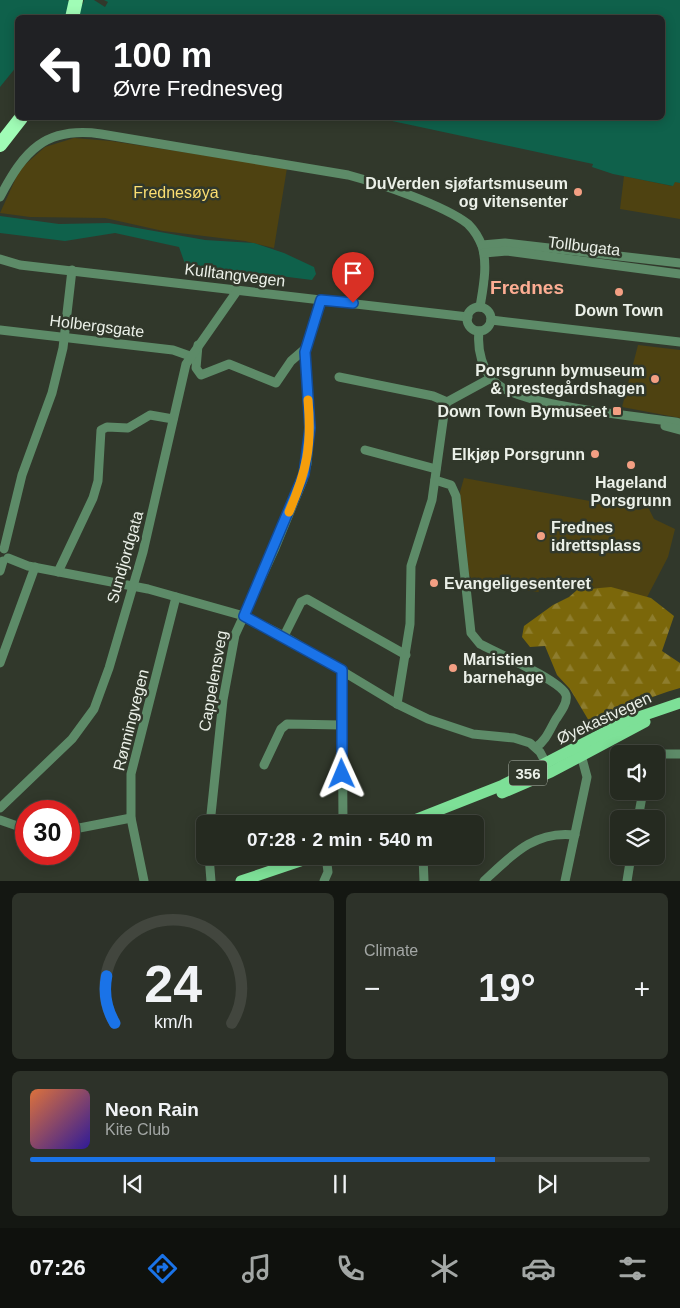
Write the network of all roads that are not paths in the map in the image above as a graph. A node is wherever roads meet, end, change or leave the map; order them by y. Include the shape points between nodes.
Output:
1 (76, 0) edge
2 (73, 15) edge
3 (19, 120) edge
4 (0, 145) edge
5 (0, 197) edge
6 (483, 249) junction
7 (0, 259) edge
8 (680, 263) edge
9 (72, 270) junction
10 (680, 274) edge
11 (237, 291) junction
12 (321, 300) junction
13 (480, 307) junction
14 (468, 317) junction
15 (491, 320) junction
16 (0, 330) edge
17 (479, 331) junction
18 (64, 338) junction
19 (680, 342) edge
20 (198, 345) junction
21 (306, 348) junction
22 (190, 356) junction
23 (338, 377) dead end
24 (491, 378) junction
25 (447, 402) junction
26 (173, 419) junction
27 (646, 419) junction
28 (680, 423) edge
29 (680, 430) edge
30 (364, 450) dead end
31 (436, 469) junction
32 (435, 480) junction
33 (2, 549) edge
34 (4, 560) edge
35 (35, 567) junction
36 (0, 571) edge
37 (58, 572) junction
38 (134, 586) junction
39 (176, 597) junction
40 (244, 616) junction
41 (284, 636) junction
42 (406, 655) junction
43 (0, 663) edge
44 (342, 670) junction
45 (397, 704) junction
46 (680, 704) edge
47 (680, 711) edge
48 (341, 725) junction
49 (536, 747) junction
50 (580, 751) junction
51 (665, 754) edge
52 (680, 754) edge
53 (264, 765) dead end
54 (549, 768) junction
55 (0, 808) edge
56 (211, 815) edge
57 (343, 815) edge
58 (433, 815) edge
59 (131, 818) junction
60 (0, 820) edge
61 (15, 825) edge
62 (80, 828) edge
63 (575, 835) junction
64 (210, 865) edge
65 (288, 865) edge
66 (327, 865) edge
67 (423, 865) edge
68 (630, 865) edge
69 (144, 880) edge
70 (211, 880) edge
71 (241, 880) edge
72 (324, 880) edge
73 (424, 880) edge
74 (484, 880) edge
75 (565, 880) edge
76 (627, 880) edge

1 - 2 highway
3 - 4 highway
5 - 6 street via 20,162 41,142 85,132 360,178 456,216 471,227
6 - 8 street via 505,243
6 - 10 street, Tollbugata
6 - 13 street
7 - 9 street, Kulltangvegen via 20,265
9 - 11 street, Kulltangvegen
9 - 18 street
11 - 12 street, Kulltangvegen
11 - 20 street, Sundjordgata
12 - 14 street, Kulltangvegen
12 - 21 street, Cappelensveg
13 - 14 street via 472,310
13 - 15 street via 487,310
14 - 17 street via 472,328
15 - 17 street via 488,327
15 - 19 street
16 - 18 street, Holbergsgate
17 - 24 street via 482,359
18 - 22 street, Holbergsgate via 172,350
18 - 33 street via 48,408 22,475
20 - 21 street, Cappelensveg via 198,374 207,374 229,364 276,383 291,361
20 - 22 street, Sundjordgata
21 - 40 street, Cappelensveg via 310,438 304,474
22 - 26 street, Sundjordgata
23 - 25 street via 433,396
24 - 25 street
24 - 27 street via 501,387 519,395
25 - 31 street
26 - 37 street via 150,415 128,428 107,427 101,430 96,489
26 - 38 street, Sundjordgata
27 - 28 street
27 - 29 street
30 - 31 street
31 - 32 street
32 - 42 street via 411,566
32 - 49 street via 451,485 456,496 473,637 480,644 563,689 566,701 543,742
33 - 34 street via 8,552
34 - 35 street
34 - 36 street
35 - 37 street
35 - 43 street
37 - 38 street
38 - 39 street
38 - 55 street, Sundjordgata via 107,674 90,715 72,739
39 - 40 street
39 - 59 street, Rønningvegen via 133,760
40 - 41 street
40 - 56 street, Cappelensveg via 235,635 228,667
41 - 42 street via 301,602 307,599
41 - 44 street
42 - 45 street
44 - 45 street
44 - 48 street
45 - 49 street via 457,729 482,736 521,740
46 - 50 main road, Øyekastvegen / 356 via 634,718
47 - 50 main road, Øyekastvegen / 356 via 638,725
48 - 53 street via 287,724 281,728
48 - 57 street
49 - 54 street
50 - 54 main road, Øyekastvegen / 356
50 - 63 street via 587,777
51 - 52 street
54 - 58 main road, Øyekastvegen / 356
59 - 62 street
59 - 69 street, Rønningvegen
60 - 61 street
63 - 74 street via 560,834 532,840
63 - 75 street
64 - 70 street
65 - 71 main road
66 - 72 street
67 - 73 street
68 - 76 street

